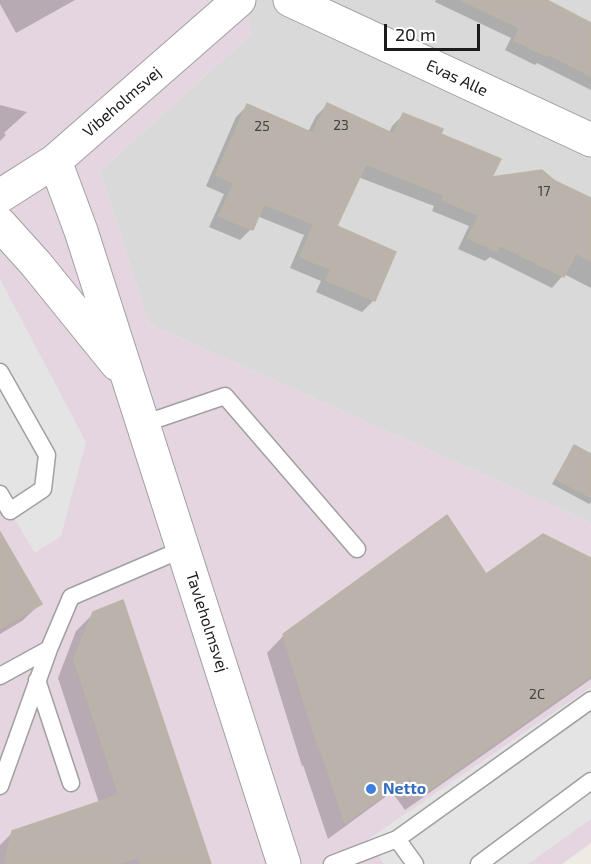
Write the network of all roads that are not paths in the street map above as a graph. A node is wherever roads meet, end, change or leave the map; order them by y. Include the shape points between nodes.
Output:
1 (239, 0) edge
2 (290, 0) edge
3 (591, 140) edge
4 (55, 161) junction
5 (0, 196) edge
6 (0, 224) edge
7 (0, 372) edge
8 (129, 380) junction
9 (143, 424) junction
10 (0, 494) edge
11 (183, 549) junction
12 (357, 549) dead end
13 (49, 649) junction
14 (0, 676) edge
15 (37, 680) junction
16 (591, 700) edge
17 (591, 781) edge
18 (71, 783) dead end
19 (0, 786) edge
20 (397, 839) junction
21 (284, 864) edge
22 (332, 864) edge
23 (415, 864) edge
24 (479, 864) edge

1 - 4 street, Vibeholmsvej
2 - 3 street, Evas Alle
4 - 5 street, Vibeholmsvej
4 - 8 street, Tavleholmsvej
6 - 8 street, Tavleholmsvej
7 - 10 lane via 47,455 43,489 10,511
8 - 9 street, Tavleholmsvej
9 - 11 street, Tavleholmsvej
9 - 12 lane via 225,396
11 - 13 lane via 71,597
11 - 21 street, Tavleholmsvej
13 - 14 lane
13 - 15 lane
15 - 18 lane
15 - 19 lane
16 - 20 lane
17 - 24 lane
20 - 22 lane
20 - 23 lane

